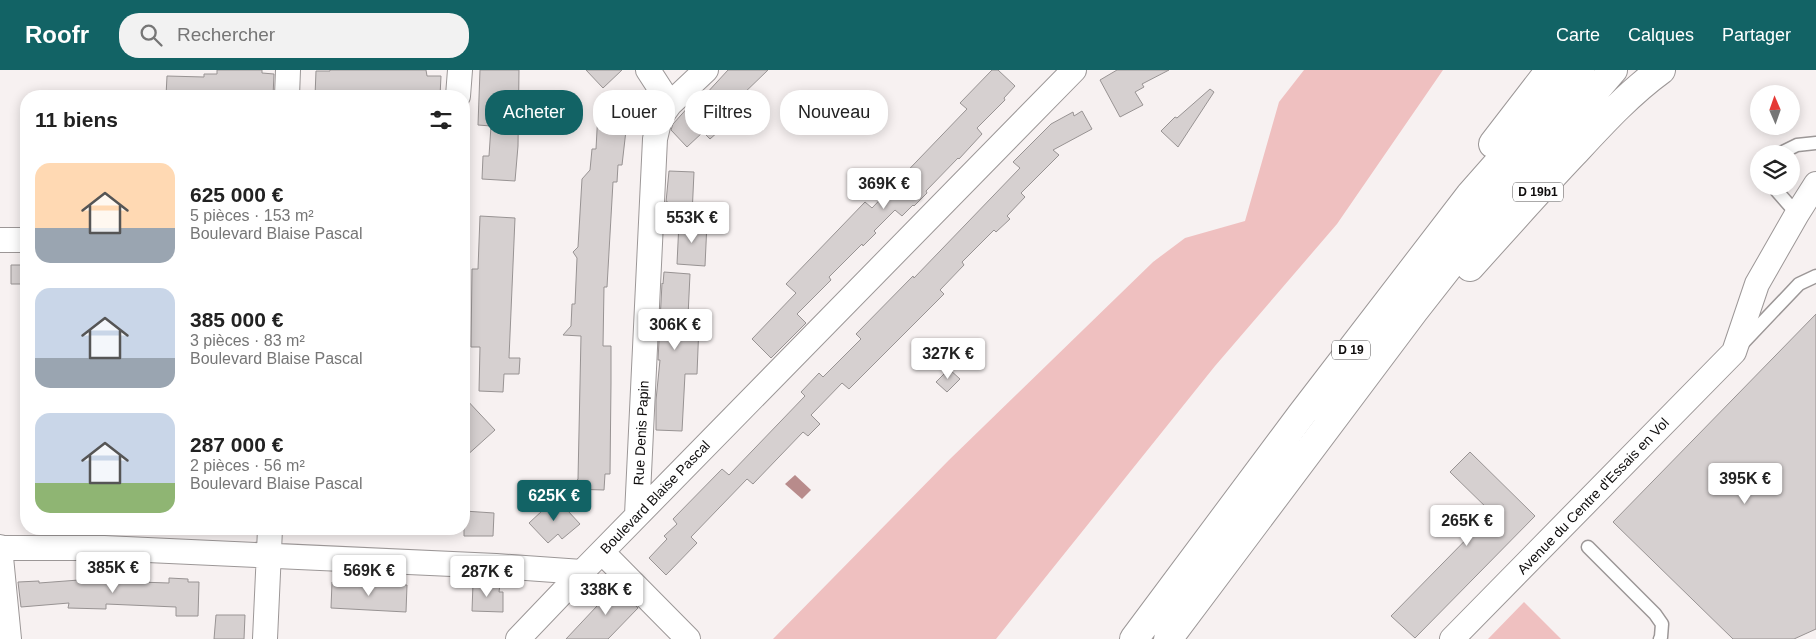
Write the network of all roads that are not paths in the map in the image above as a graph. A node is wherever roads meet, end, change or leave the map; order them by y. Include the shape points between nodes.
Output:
1 (288, 70) edge
2 (460, 70) edge
3 (648, 70) edge
4 (706, 70) edge
5 (1074, 70) edge
6 (1550, 70) edge
7 (1580, 70) edge
8 (1613, 70) edge
9 (1661, 70) edge
10 (287, 90) edge
11 (458, 90) edge
12 (661, 90) edge
13 (675, 99) edge
14 (656, 135) edge
15 (1816, 143) edge
16 (1798, 145) edge
17 (1816, 184) edge
18 (1780, 195) edge
19 (1797, 214) junction
20 (0, 240) edge
21 (20, 240) edge
22 (1816, 276) edge
23 (1414, 311) junction
24 (1734, 352) junction
25 (637, 514) junction
26 (270, 535) edge
27 (0, 547) edge
28 (1588, 547) dead end
29 (602, 552) junction
30 (269, 556) junction
31 (582, 572) junction
32 (9, 639) edge
33 (266, 639) edge
34 (518, 639) edge
35 (688, 639) edge
36 (1128, 639) edge
37 (1134, 639) edge
38 (1168, 639) edge
39 (1452, 639) edge
40 (1660, 639) edge

1 - 10 street
2 - 11 street
3 - 12 street
4 - 13 street, Rue Denis Papin
5 - 25 street, Boulevard Blaise Pascal
6 - 36 main road via 1267,434
7 - 37 main road, D 19 via 1470,195
8 - 23 main road, D 19 via 1498,204
9 - 23 main road, D 19b1 via 1628,96 1462,276
14 - 25 street, Rue Denis Papin
15 - 16 lane
17 - 19 street
18 - 19 lane
19 - 24 street via 1757,284
20 - 21 street
22 - 24 lane via 1800,284
23 - 38 main road, D 19
24 - 39 street, Avenue du Centre d'Essais en Vol
25 - 29 street, Boulevard Blaise Pascal
26 - 30 street
27 - 30 street
27 - 32 street
28 - 40 lane via 1656,614 1662,624
29 - 31 street, Boulevard Blaise Pascal
29 - 35 street
30 - 31 street
30 - 33 street
31 - 34 street, Boulevard Blaise Pascal

